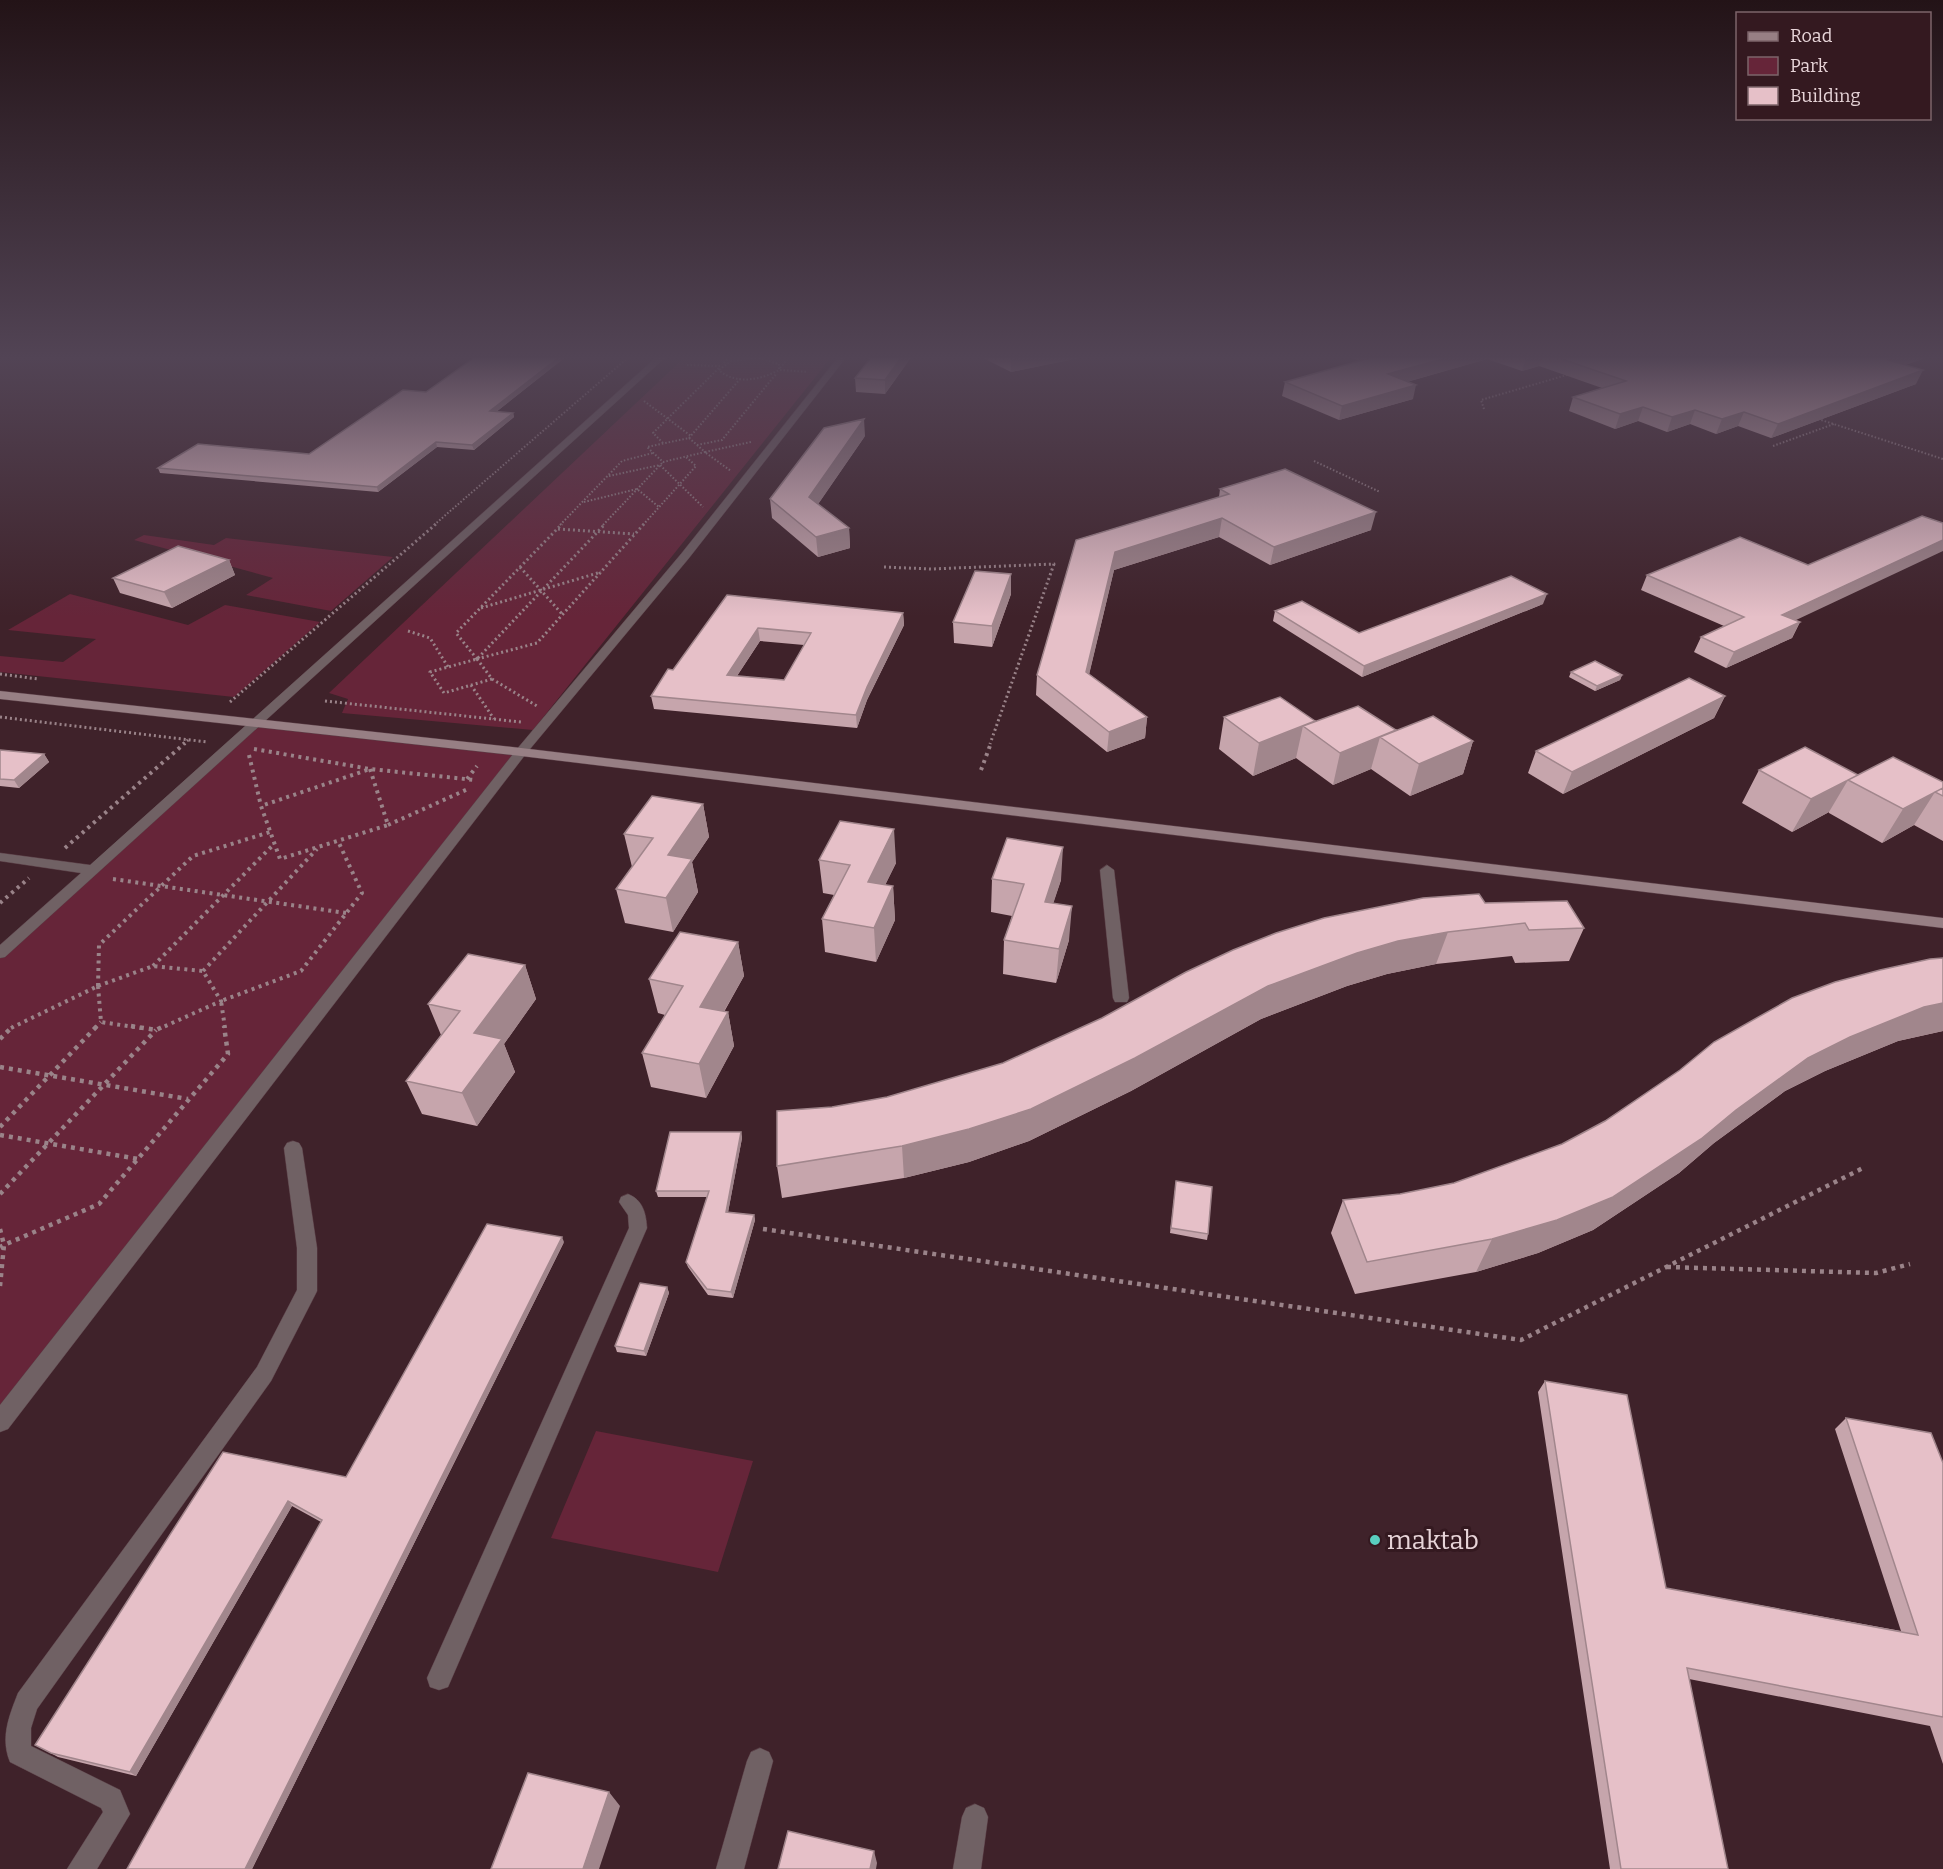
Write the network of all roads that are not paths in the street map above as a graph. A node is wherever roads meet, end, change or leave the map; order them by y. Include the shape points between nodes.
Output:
1 (568, 442) edge
2 (775, 442) edge
3 (0, 695) edge
4 (257, 724) junction
5 (521, 752) junction
6 (0, 857) edge
7 (92, 870) junction
8 (1107, 870) dead end
9 (1943, 923) edge
10 (0, 953) edge
11 (1121, 998) dead end
12 (293, 1148) dead end
13 (628, 1202) dead end
14 (0, 1422) edge
15 (439, 1678) dead end
16 (760, 1761) dead end
17 (975, 1817) dead end
18 (81, 1869) edge
19 (730, 1869) edge
20 (967, 1869) edge

1 - 4 street
2 - 5 street
3 - 4 street
4 - 5 street
4 - 7 street
5 - 9 street
5 - 14 street
6 - 7 street
7 - 10 street
8 - 11 street
12 - 18 street via 307,1248 307,1291 264,1374 27,1702 18,1728 19,1753 111,1799 117,1814
13 - 15 street via 637,1213 638,1228
16 - 19 street
17 - 20 street

